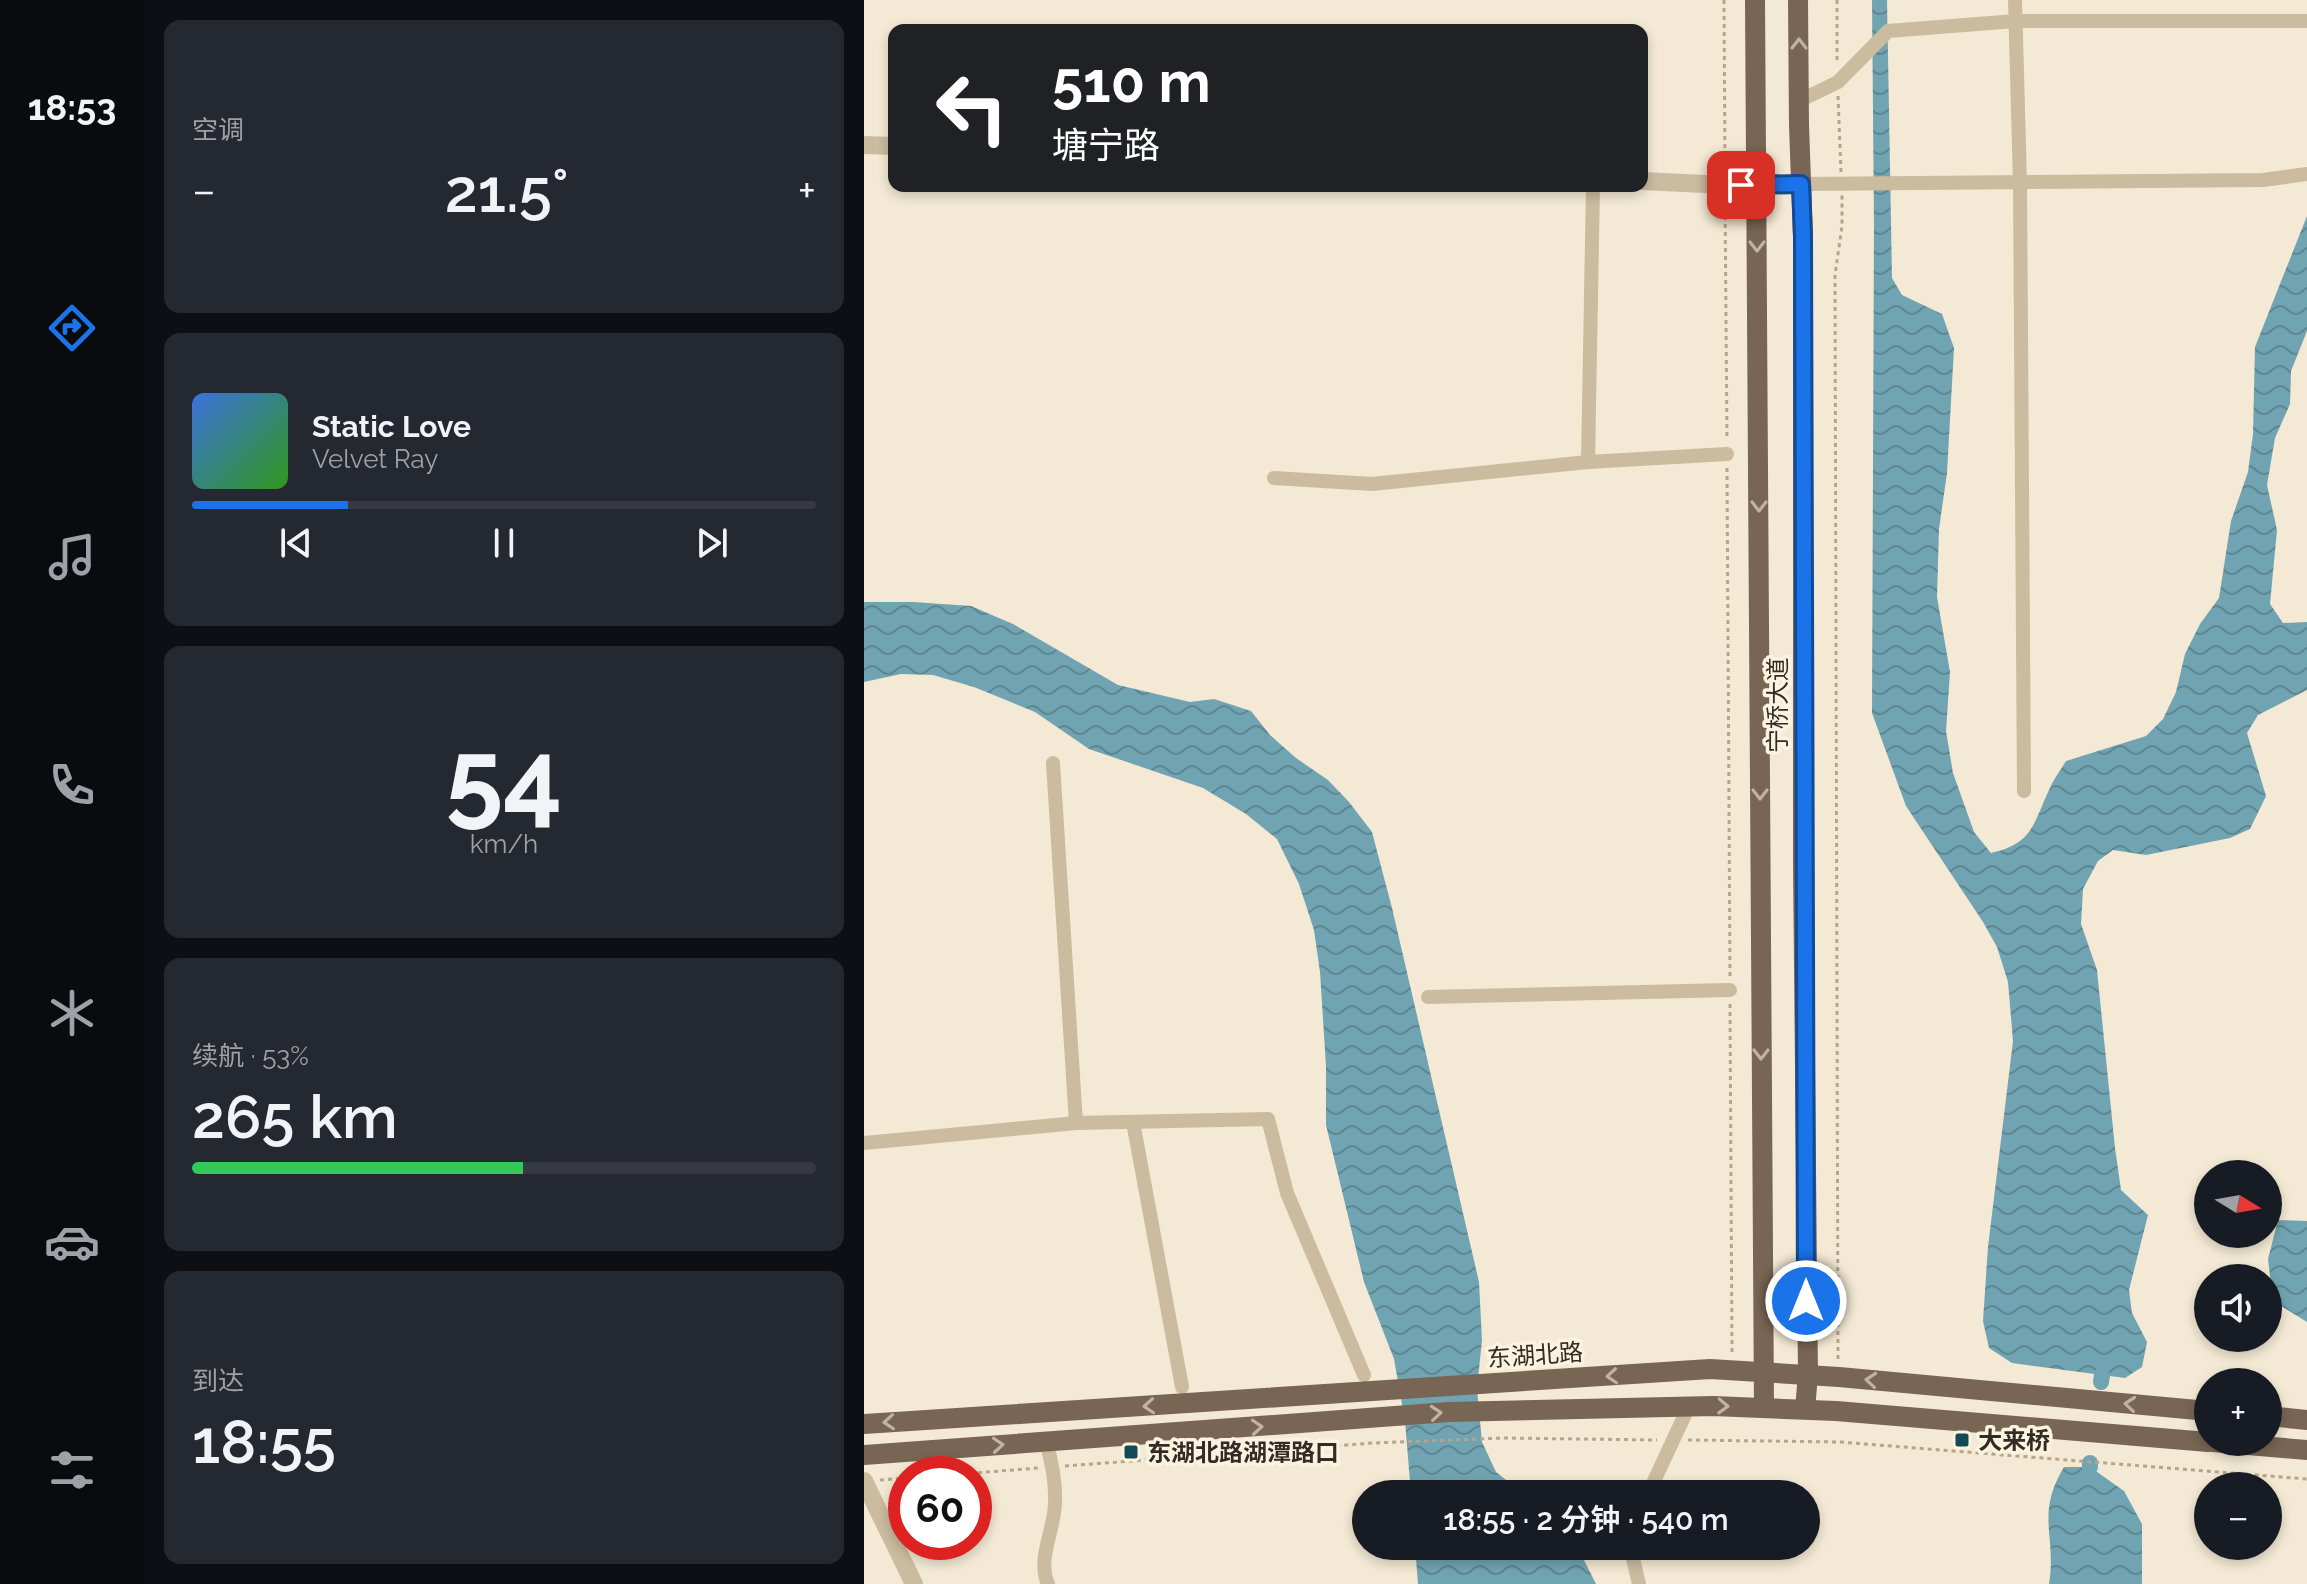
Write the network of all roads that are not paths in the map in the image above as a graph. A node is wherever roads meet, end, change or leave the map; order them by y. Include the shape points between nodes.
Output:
1 (1755, 0) edge
2 (1798, 0) edge
3 (2015, 0) edge
4 (2016, 21) junction
5 (2307, 21) edge
6 (1799, 101) junction
7 (864, 145) edge
8 (888, 146) edge
9 (2307, 174) edge
10 (1648, 181) edge
11 (2020, 183) junction
12 (1801, 184) junction
13 (1757, 185) junction
14 (1593, 192) edge
15 (1727, 454) road end
16 (1588, 462) junction
17 (1274, 478) dead end
18 (1053, 763) dead end
19 (2024, 791) dead end
20 (1730, 990) road end
21 (1428, 997) dead end
22 (1133, 1122) junction
23 (1076, 1123) junction
24 (864, 1143) edge
25 (1764, 1373) junction
26 (1808, 1375) junction
27 (1365, 1383) junction
28 (1182, 1387) dead end
29 (1689, 1406) junction
30 (1764, 1408) junction
31 (1805, 1409) junction
32 (2194, 1410) edge
33 (2282, 1417) edge
34 (2307, 1420) edge
35 (864, 1424) edge
36 (2194, 1441) edge
37 (1046, 1442) junction
38 (2282, 1448) edge
39 (2307, 1450) edge
40 (864, 1455) edge
41 (1655, 1480) edge
42 (864, 1481) edge
43 (1633, 1560) edge
44 (914, 1584) edge
45 (1048, 1584) edge
46 (1639, 1584) edge

1 - 13 main road, 宁桥大道
6 -> 2 main road, 宁桥大道
3 - 4 street
4 - 5 street
4 - 6 street via 1888,31 1838,82
4 - 11 street
6 - 12 main road, 宁桥大道
7 - 8 street
9 - 11 street via 2263,180
10 - 13 street
11 - 12 street
11 - 19 street
12 - 13 street
12 - 26 main road, 宁桥大道
13 -> 25 main road, 宁桥大道
14 - 16 street
15 - 16 street
16 - 17 street via 1372,484
18 - 23 street
20 - 21 street
22 - 23 street
22 - 27 street via 1268,1119 1287,1193
22 - 28 street
23 - 24 street
25 - 26 main road, 东湖北路
25 -> 27 main road, 东湖北路 via 1710,1369 1499,1383
25 - 30 main road, 宁桥大道
26 - 31 main road, 宁桥大道
32 -> 26 main road, 东湖北路
27 -> 35 main road, 东湖北路
29 -> 30 main road
37 -> 29 main road via 1449,1412
29 - 41 street
30 - 31 main road
31 - 36 main road
33 - 34 main road
40 -> 37 main road
37 - 45 street via 1055,1505 1043,1572
38 - 39 main road
42 - 44 street
43 - 46 street

